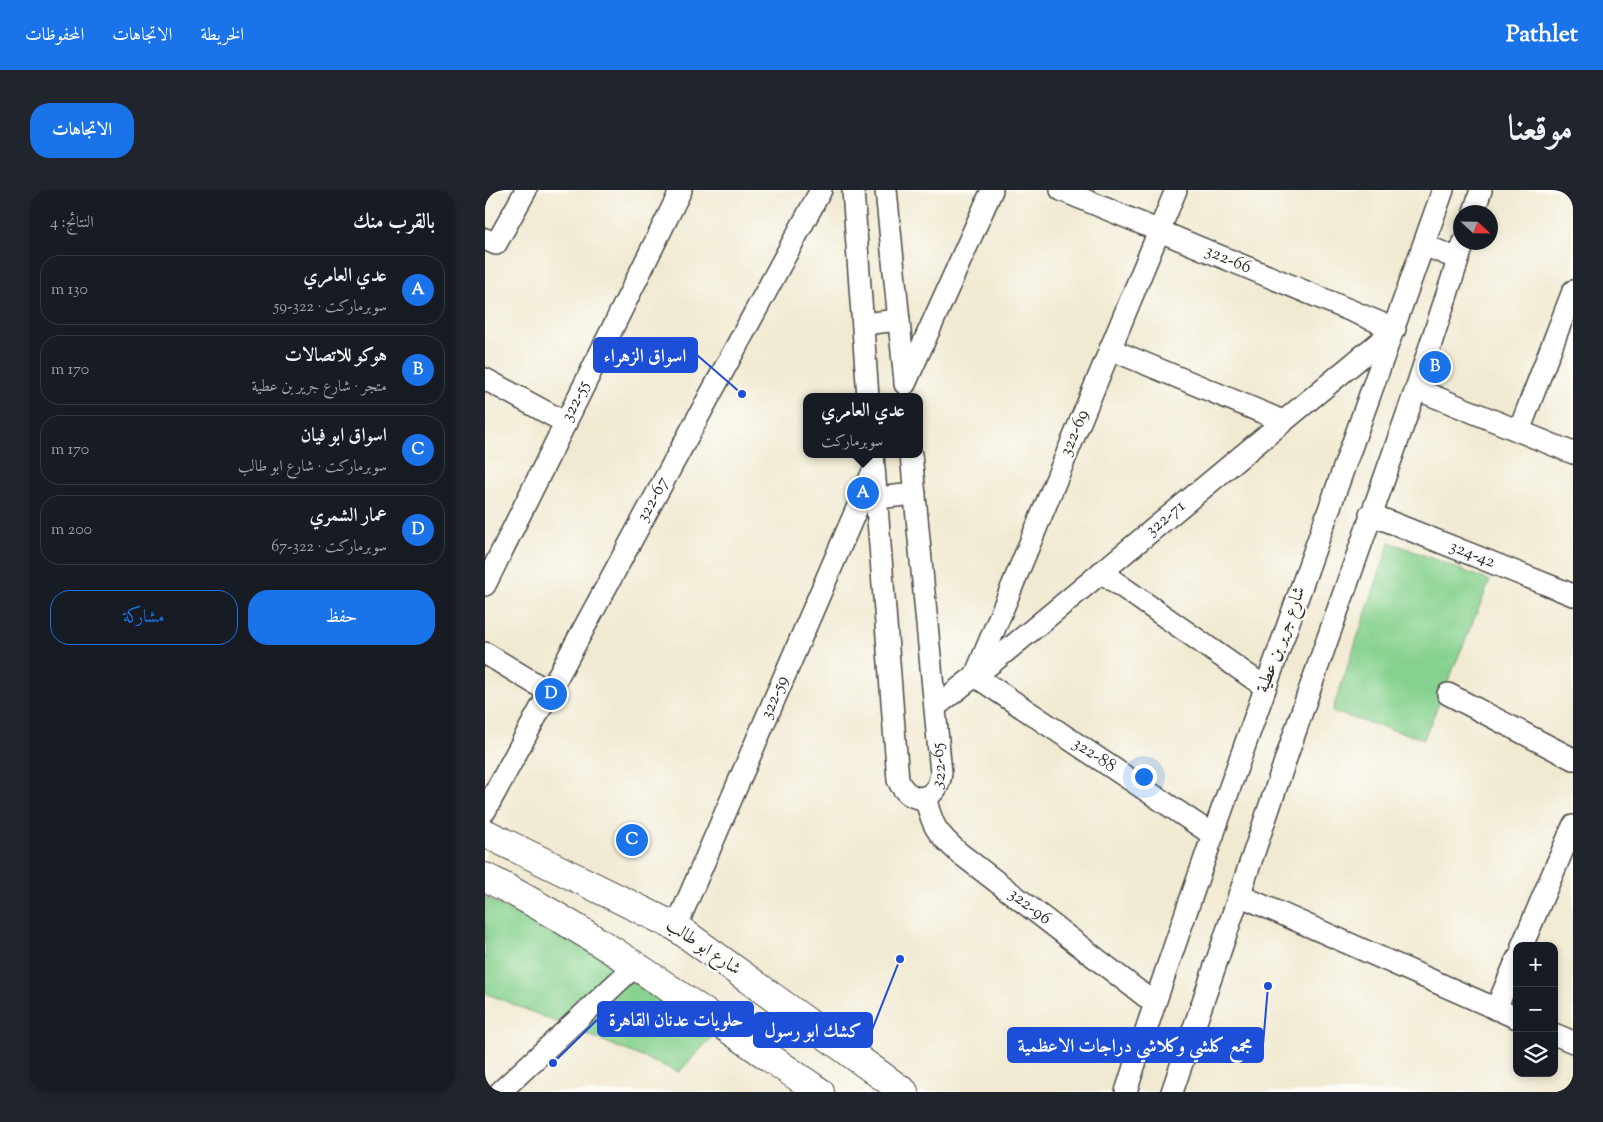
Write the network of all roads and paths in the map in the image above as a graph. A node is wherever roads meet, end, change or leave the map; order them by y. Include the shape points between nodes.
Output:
1 (526, 190) edge
2 (681, 190) edge
3 (821, 190) edge
4 (853, 190) edge
5 (886, 190) edge
6 (992, 190) edge
7 (1061, 190) edge
8 (1176, 190) edge
9 (1443, 190) edge
10 (1481, 190) edge
11 (1476, 205) edge
12 (1159, 231) junction
13 (494, 241) edge
14 (1424, 245) junction
15 (1461, 251) edge
16 (1573, 291) edge
17 (899, 320) junction
18 (863, 324) junction
19 (1395, 329) junction
20 (1110, 349) junction
21 (485, 379) edge
22 (1416, 389) junction
23 (906, 390) edge
24 (869, 393) edge
25 (1283, 421) junction
26 (565, 423) junction
27 (1519, 431) junction
28 (1573, 453) edge
29 (911, 458) edge
30 (873, 461) edge
31 (915, 494) junction
32 (877, 498) junction
33 (1370, 514) junction
34 (1101, 572) junction
35 (485, 585) edge
36 (1573, 595) edge
37 (485, 652) edge
38 (975, 676) junction
39 (1265, 688) junction
40 (549, 692) junction
41 (1448, 694) dead end
42 (935, 707) junction
43 (1573, 759) edge
44 (925, 797) junction
45 (485, 811) edge
46 (1573, 826) edge
47 (485, 833) edge
48 (1213, 835) junction
49 (485, 877) edge
50 (1239, 896) junction
51 (676, 926) junction
52 (1524, 942) edge
53 (636, 965) junction
54 (1513, 969) edge
55 (1154, 1003) junction
56 (1496, 1009) junction
57 (1513, 1016) edge
58 (1558, 1036) edge
59 (1573, 1042) edge
60 (811, 1089) edge
61 (500, 1092) edge
62 (904, 1092) edge
63 (1126, 1092) edge
64 (1172, 1092) edge

1 - 13 street
2 - 26 street, 322-55
3 - 40 street, 322-67
4 - 18 street
5 - 17 street
6 - 23 street
7 - 12 street, 322-66
8 - 12 street, 322-69
9 - 14 street, شارع جرير بن عطية
10 - 11 street
12 - 19 street, 322-66
12 - 20 street, 322-69
14 - 15 street
14 - 19 street, شارع جرير بن عطية
15 - 22 street
16 - 27 street
17 - 18 street
17 - 23 street
18 - 24 street
19 - 25 street, 322-71
19 - 39 street, شارع جرير بن عطية
20 - 25 street
20 - 38 street, 322-69
21 - 26 street
22 - 27 street
22 - 33 street
25 - 34 street, 322-71
26 - 35 street, 322-55
27 - 28 street
29 - 31 street, 322-65
30 - 32 street, 322-65
30 - 51 street, 322-59
31 - 32 street
31 - 42 street, 322-65
32 - 44 street, 322-65 via 898,780 908,795
33 - 36 street, 324-42
33 - 50 street
34 - 38 street, 322-71
34 - 39 street
37 - 40 street
38 - 42 street, 322-71
38 - 48 street, 322-88
39 - 48 street, شارع جرير بن عطية
40 - 45 street, 322-67
41 - 43 street
42 - 44 street, 322-65 via 940,784
44 - 55 street, 322-96 via 931,822 940,836
46 - 52 street
47 - 51 main road, شارع ابو طالب
48 - 55 street, شارع جرير بن عطية
49 - 53 main road via 527,898
50 - 56 street
50 - 64 street
51 - 62 main road, شارع ابو طالب
53 - 60 main road
53 - 61 street
54 - 56 street
55 - 63 street, شارع جرير بن عطية
56 - 57 street
58 - 59 street

